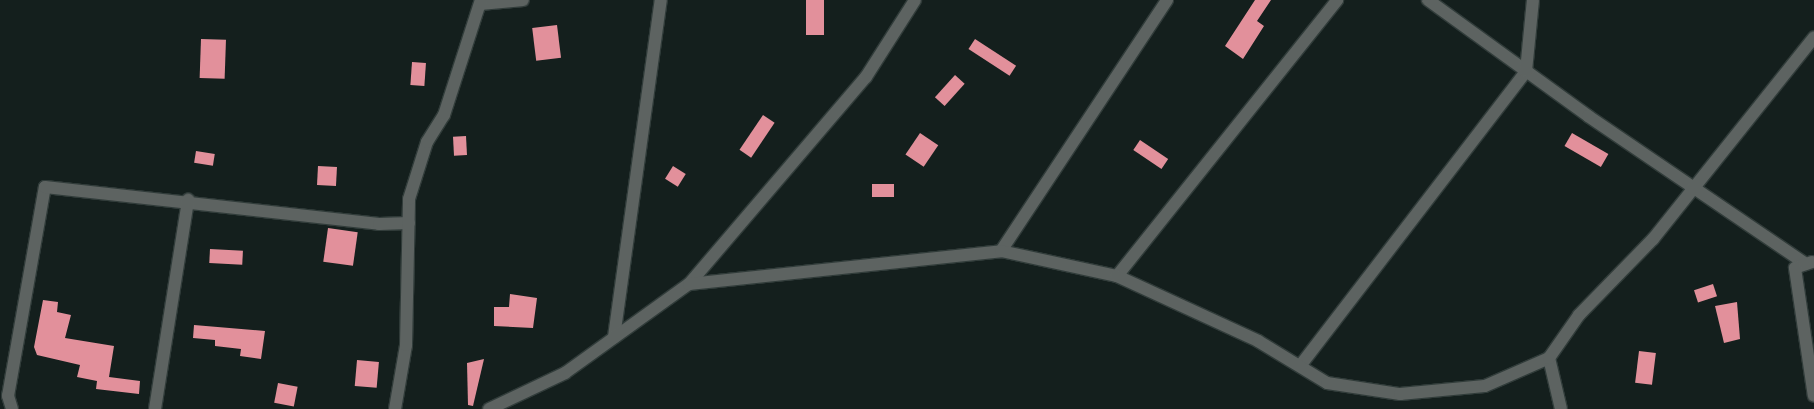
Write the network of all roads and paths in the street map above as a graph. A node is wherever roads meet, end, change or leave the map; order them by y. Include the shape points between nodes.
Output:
1 (524, 0) edge
2 (661, 0) edge
3 (915, 0) edge
4 (1167, 0) edge
5 (1337, 0) edge
6 (1428, 0) edge
7 (1533, 0) edge
8 (481, 2) edge
9 (1814, 37) edge
10 (1526, 71) junction
11 (1695, 185) junction
12 (188, 200) junction
13 (409, 223) junction
14 (1001, 251) junction
15 (1810, 263) edge
16 (1117, 276) junction
17 (689, 284) junction
18 (614, 337) junction
19 (1548, 358) junction
20 (1300, 366) junction
21 (1814, 396) edge
22 (12, 409) edge
23 (155, 409) edge
24 (395, 409) edge
25 (489, 409) edge
26 (1561, 409) edge

1 - 8 street
2 - 18 street
3 - 17 street via 866,77
4 - 14 street
5 - 16 street
6 - 10 street
7 - 10 street
8 - 13 street via 444,115 427,142 409,199
9 - 11 street
10 - 11 street
10 - 20 street
11 - 15 street via 1746,226
11 - 19 street via 1653,239 1579,315
12 - 13 street via 379,224
12 - 22 street via 45,187 8,396
12 - 23 street
13 - 24 street via 406,345
14 - 16 street
14 - 17 street
15 - 21 street via 1796,268
16 - 20 street via 1258,341
17 - 18 street
18 - 25 street via 565,373
19 - 20 street via 1485,386 1400,394 1327,383
19 - 26 street

